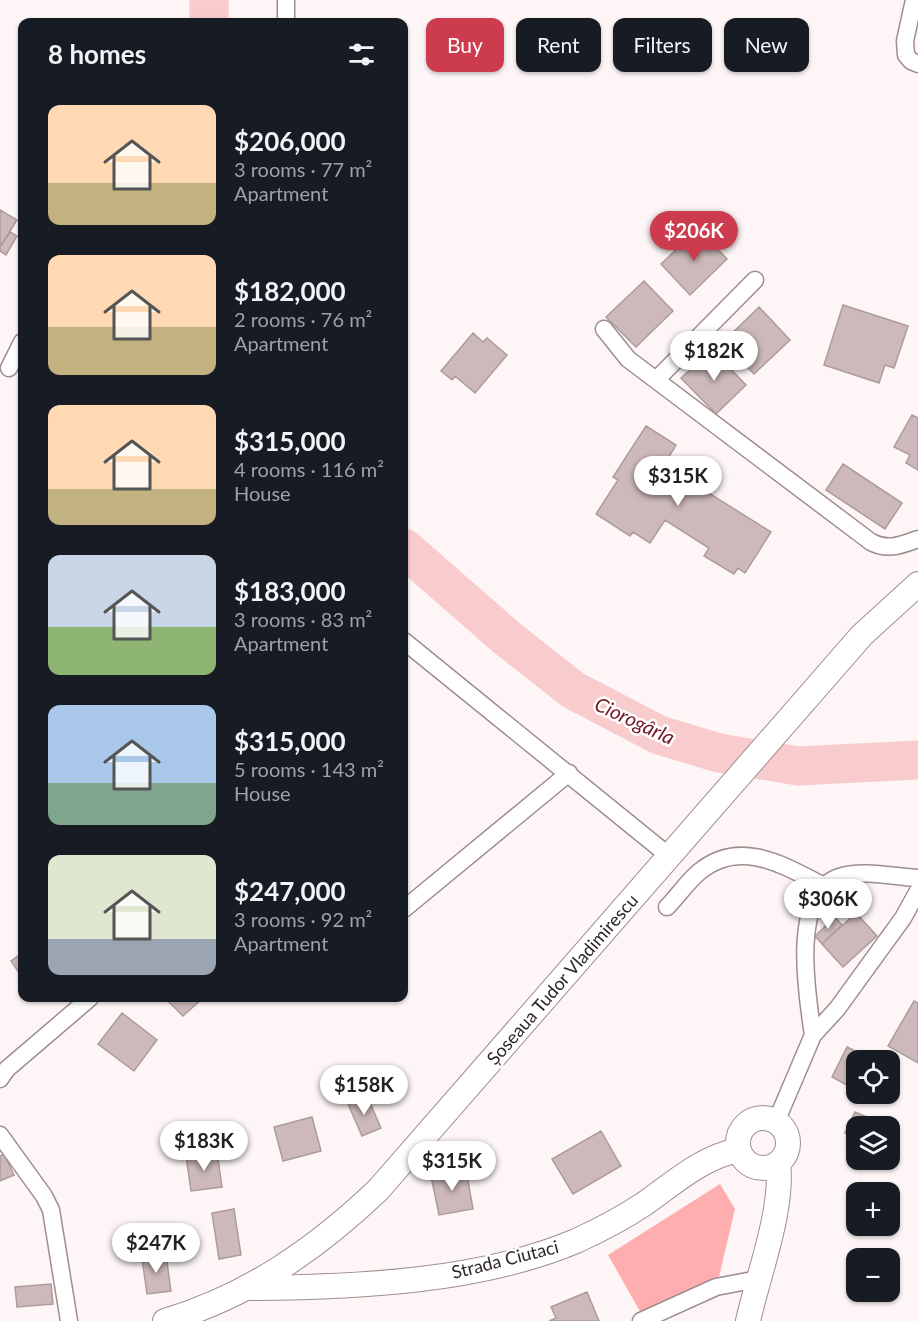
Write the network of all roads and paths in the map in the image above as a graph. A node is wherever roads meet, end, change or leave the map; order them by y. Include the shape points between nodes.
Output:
1 (286, 0) edge
2 (914, 0) edge
3 (286, 18) edge
4 (918, 64) edge
5 (754, 280) dead end
6 (604, 329) dead end
7 (0, 351) edge
8 (18, 352) edge
9 (11, 370) edge
10 (656, 380) junction
11 (918, 539) edge
12 (918, 584) edge
13 (408, 644) edge
14 (569, 773) junction
15 (673, 852) junction
16 (918, 878) edge
17 (824, 886) junction
18 (918, 891) edge
19 (408, 906) edge
20 (667, 907) dead end
21 (85, 1002) edge
22 (813, 1035) junction
23 (0, 1079) edge
24 (776, 1122) junction
25 (0, 1135) edge
26 (739, 1150) junction
27 (778, 1164) junction
28 (758, 1279) junction
29 (247, 1288) junction
30 (69, 1321) edge
31 (165, 1321) edge
32 (641, 1321) edge
33 (748, 1321) edge

1 - 3 street
2 - 4 street via 905,49 910,61
5 - 10 street
6 - 10 street via 617,349
7 - 9 street
8 - 9 street
10 - 11 street via 871,542 880,547 895,547
12 - 15 main road, Șoseaua Tudor Vladimirescu via 862,635
13 - 14 street
14 - 15 street
14 - 19 street
15 - 29 main road, Șoseaua Tudor Vladimirescu via 378,1190 323,1240
16 - 17 street via 840,876
17 - 20 street via 775,861 747,854 722,858 699,872
17 - 22 street via 812,904 808,922 806,958
18 - 22 street via 870,964
21 - 23 street
22 - 24 street
24 - 26 main road via 756,1119 747,1124 738,1140
24 - 27 main road via 788,1137
25 - 30 street via 51,1210
26 - 27 main road via 743,1159 759,1168
26 - 29 main road, Strada Ciutaci via 710,1159 606,1227 574,1242 517,1259 400,1281
27 - 28 main road via 778,1198
28 - 32 street via 716,1287
28 - 33 main road
29 - 31 main road, Șoseaua Tudor Vladimirescu

